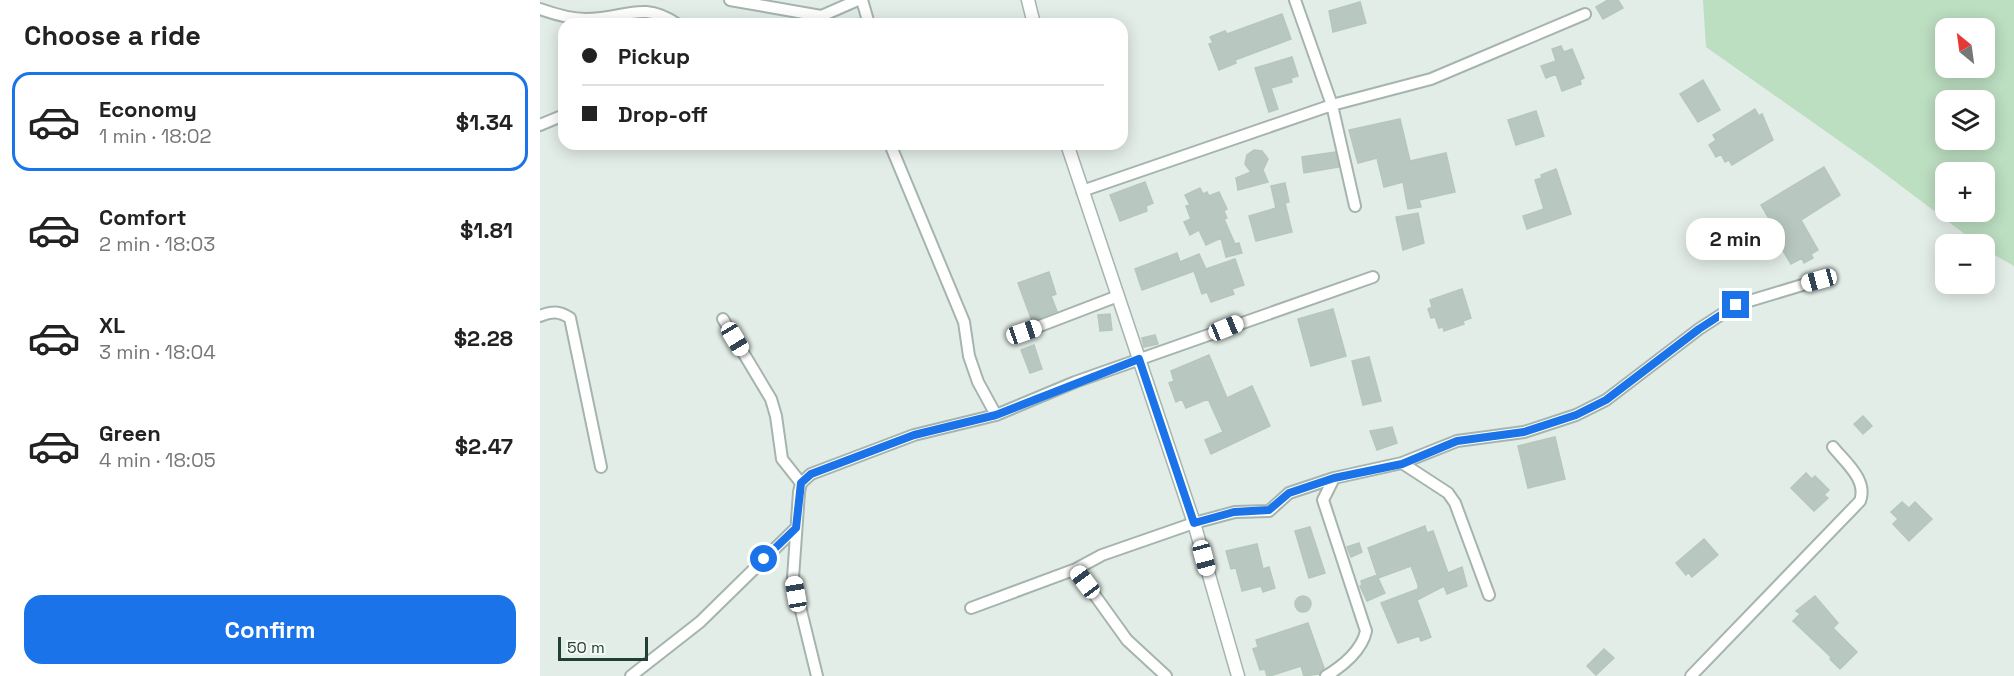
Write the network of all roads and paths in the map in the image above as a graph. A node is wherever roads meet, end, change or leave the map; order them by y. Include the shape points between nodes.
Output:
1 (730, 0) edge
2 (860, 0) edge
3 (1028, 0) edge
4 (1295, 0) edge
5 (540, 9) edge
6 (1585, 14) dead end
7 (821, 16) junction
8 (578, 18) edge
9 (593, 18) edge
10 (672, 18) edge
11 (816, 18) edge
12 (867, 18) edge
13 (1032, 18) edge
14 (1332, 105) junction
15 (558, 118) edge
16 (540, 125) edge
17 (892, 150) edge
18 (1070, 150) edge
19 (1082, 191) junction
20 (1355, 206) dead end
21 (1373, 277) dead end
22 (1819, 280) dead end
23 (1118, 296) junction
24 (540, 316) edge
25 (723, 319) dead end
26 (1024, 332) dead end
27 (1139, 359) junction
28 (996, 415) junction
29 (1833, 447) dead end
30 (1402, 464) junction
31 (601, 467) dead end
32 (1334, 478) junction
33 (801, 483) junction
34 (1194, 523) junction
35 (796, 528) junction
36 (1076, 569) junction
37 (1489, 595) dead end
38 (971, 608) dead end
39 (631, 676) edge
40 (817, 676) edge
41 (1166, 676) edge
42 (1238, 676) edge
43 (1326, 676) edge
44 (1691, 676) edge

1 - 7 street
2 - 7 street
2 - 12 street
3 - 13 street
4 - 14 street
5 - 8 street
6 - 14 street via 1431,79
7 - 11 street
9 - 10 street via 634,3 652,2 664,7
14 - 19 street
14 - 20 street
15 - 16 street
17 - 28 street via 964,322 978,382
18 - 19 street
19 - 23 street
21 - 27 street
22 - 30 street via 1736,305 1606,400 1576,415 1524,432 1457,441
23 - 26 street
23 - 27 street
24 - 31 street via 561,312 570,318
25 - 33 street via 771,399 782,459
27 - 28 street
27 - 34 street
28 - 33 street via 914,435 825,467
29 - 44 street via 1860,480 1860,501
30 - 32 street
30 - 37 street via 1448,493 1455,503
32 - 34 street via 1289,493 1269,510 1234,512
32 - 43 street via 1323,500 1366,631 1364,641 1340,668
33 - 35 street
34 - 36 street via 1102,555
34 - 42 street
35 - 39 street via 700,622
35 - 40 street via 793,578
36 - 38 street
36 - 41 street via 1127,640

